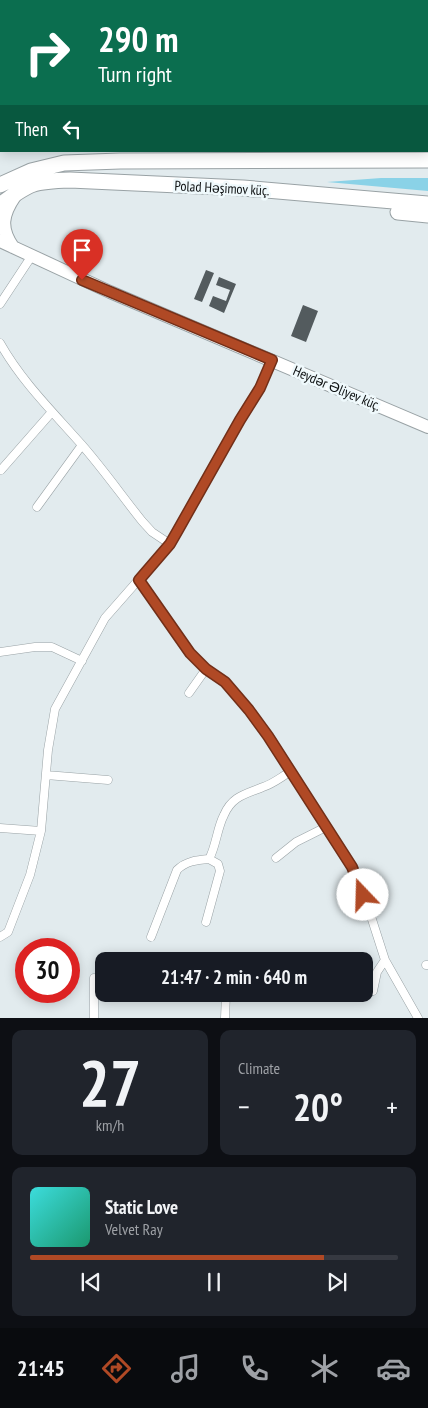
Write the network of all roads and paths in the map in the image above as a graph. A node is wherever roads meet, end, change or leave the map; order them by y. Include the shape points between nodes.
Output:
1 (142, 152) edge
2 (428, 160) edge
3 (64, 163) junction
4 (118, 183) junction
5 (0, 185) edge
6 (18, 191) junction
7 (428, 204) edge
8 (0, 205) edge
9 (428, 215) edge
10 (4, 244) edge
11 (28, 256) junction
12 (0, 304) edge
13 (0, 343) edge
14 (272, 360) junction
15 (51, 413) junction
16 (428, 427) edge
17 (82, 445) junction
18 (1, 470) edge
19 (37, 507) dead end
20 (170, 544) junction
21 (139, 580) junction
22 (0, 652) edge
23 (82, 661) junction
24 (206, 669) junction
25 (190, 693) dead end
26 (290, 772) junction
27 (46, 776) junction
28 (108, 780) dead end
29 (326, 827) junction
30 (0, 828) edge
31 (41, 831) junction
32 (276, 858) dead end
33 (209, 859) junction
34 (206, 922) dead end
35 (0, 937) edge
36 (151, 938) dead end
37 (385, 960) junction
38 (94, 978) dead end
39 (373, 991) dead end
40 (226, 1002) edge
41 (94, 1018) edge
42 (225, 1018) edge
43 (418, 1018) edge

1 - 3 highway
2 - 3 highway, Polad Həşimov küç.
3 - 5 highway, Polad Həşimov küç. via 31,171
4 - 6 highway, Polad Həşimov küç. via 45,181
4 - 7 highway, Polad Həşimov küç. via 333,194
4 - 9 highway
6 - 8 highway, Polad Həşimov küç.
6 - 10 main road via 3,219
10 - 11 main road, Heydər Əliyev küç.
11 - 12 street
11 - 14 main road, Heydər Əliyev küç.
13 - 15 street
14 - 16 main road, Heydər Əliyev küç.
14 - 20 street via 260,388
15 - 17 street
15 - 18 street
17 - 19 street
17 - 20 street via 142,521
20 - 21 street
21 - 23 street via 105,618
21 - 24 street via 190,653
22 - 23 street via 52,647
23 - 27 street via 55,708
24 - 25 street
24 - 26 street via 225,682 249,710
26 - 29 street
26 - 33 street via 263,788 238,796 230,803
27 - 28 street
27 - 31 street
29 - 32 street via 296,842
29 - 37 street via 358,879
30 - 31 street
31 - 35 street via 30,875 8,932
33 - 34 street via 218,864 220,871
33 - 36 street via 193,860 177,870
37 - 39 street via 377,972
37 - 43 street
38 - 41 street
40 - 42 street

